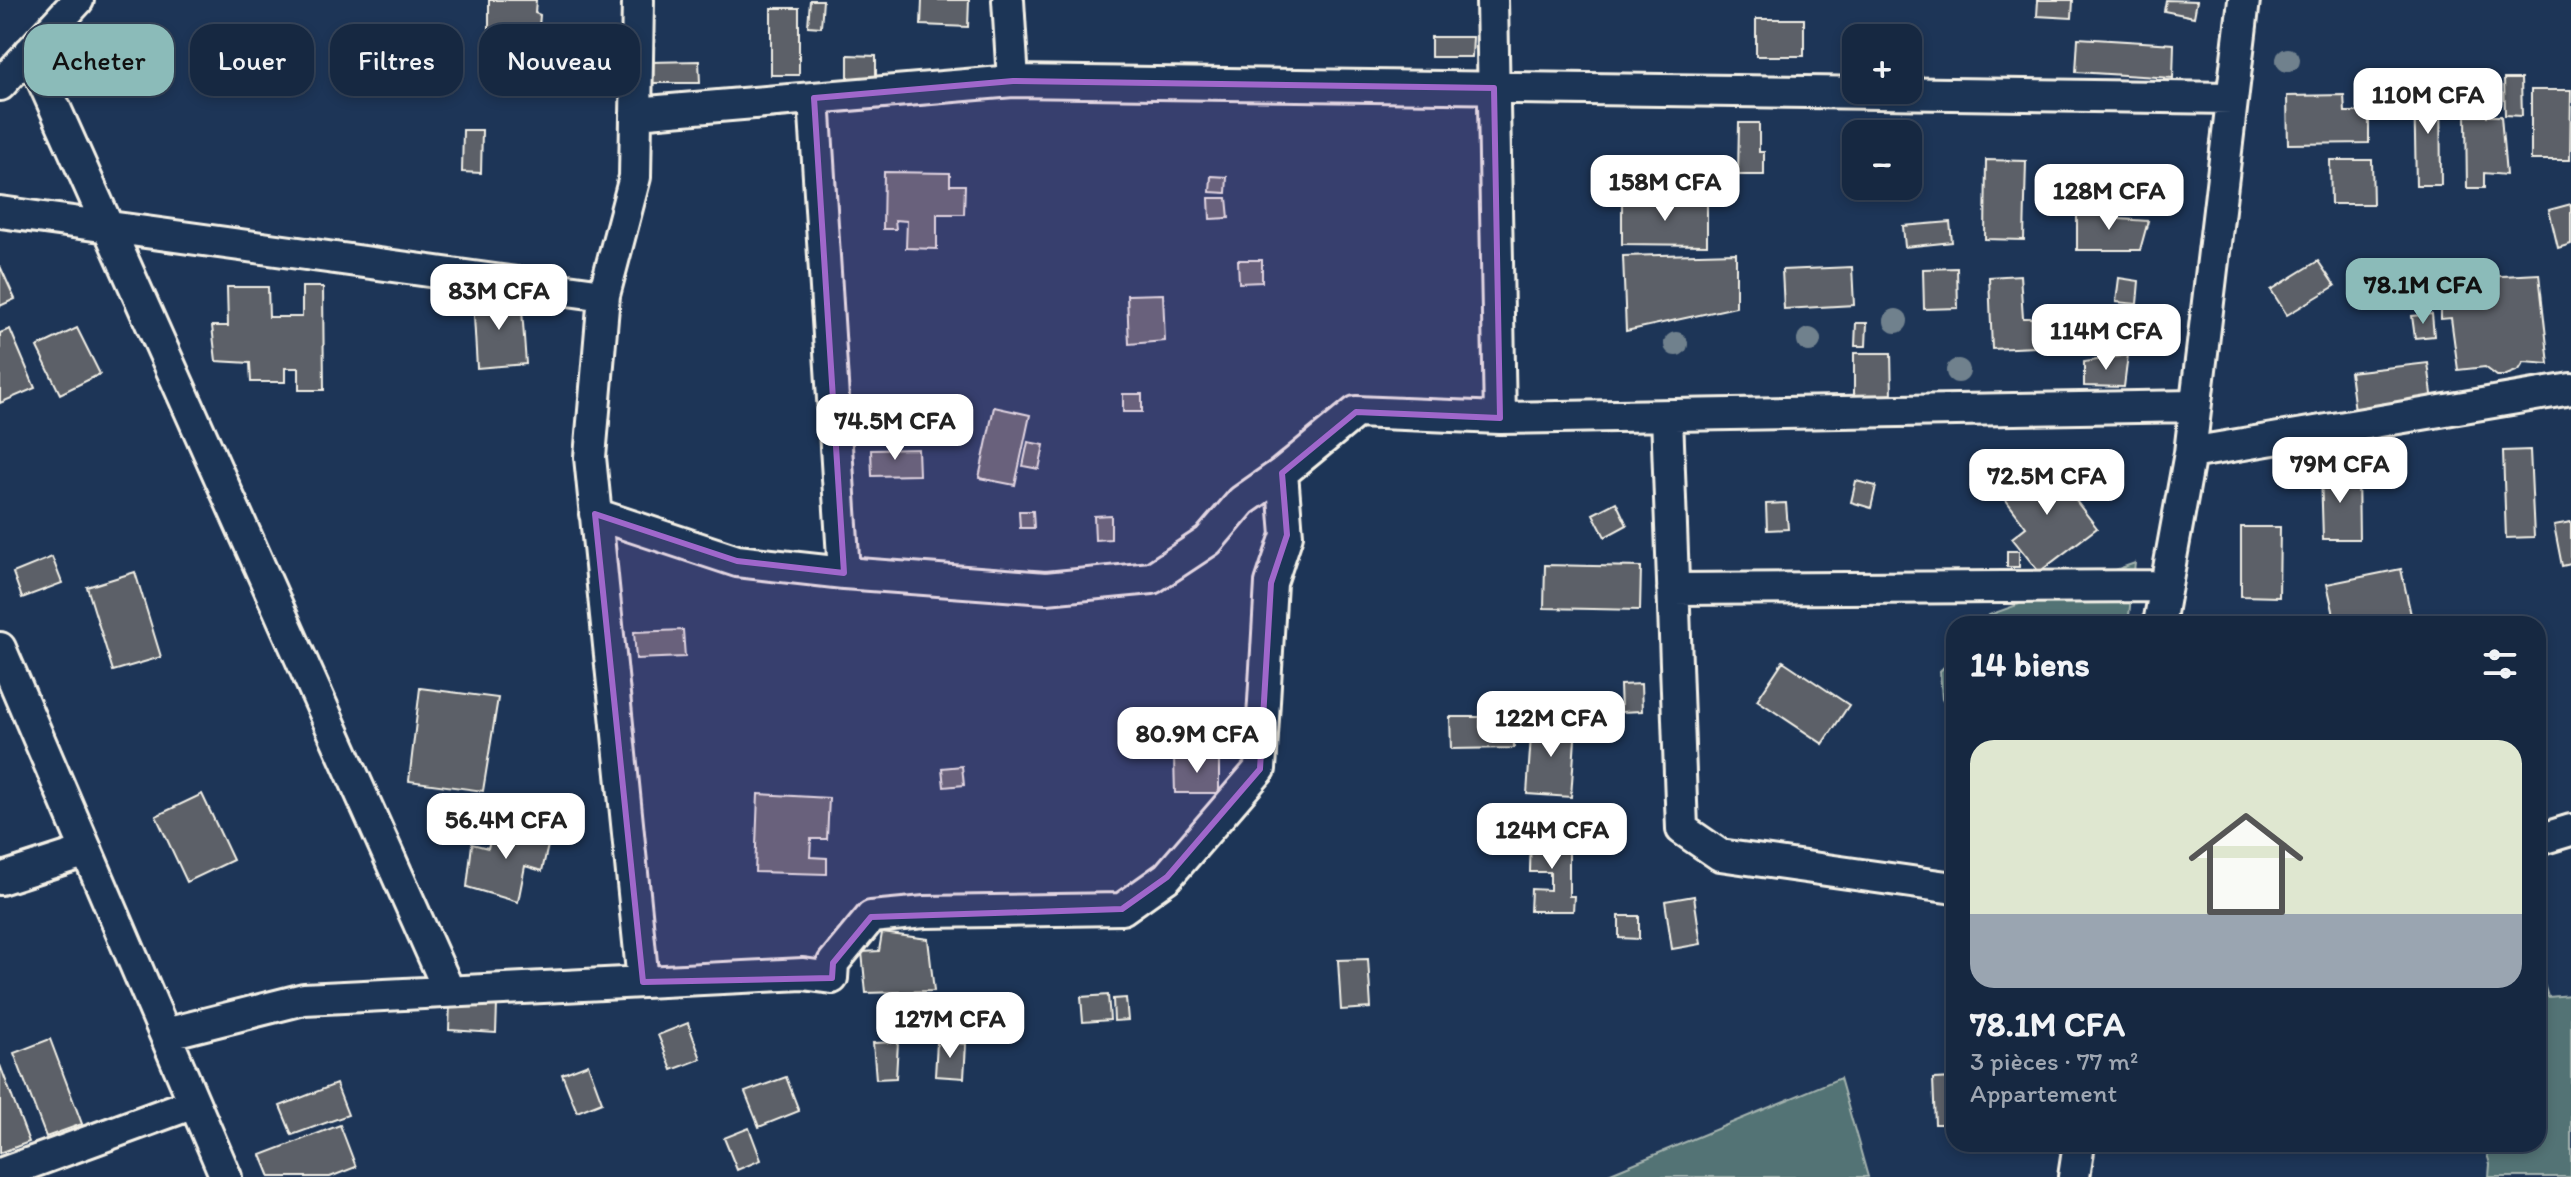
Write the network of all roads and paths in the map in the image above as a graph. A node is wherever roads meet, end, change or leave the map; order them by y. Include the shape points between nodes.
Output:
1 (78, 0) edge
2 (638, 0) edge
3 (1008, 0) edge
4 (1492, 0) edge
5 (2244, 0) edge
6 (56, 24) edge
7 (24, 59) edge
8 (1013, 81) junction
9 (0, 85) edge
10 (1494, 88) junction
11 (50, 96) edge
12 (814, 98) junction
13 (2232, 98) junction
14 (636, 113) junction
15 (0, 212) edge
16 (108, 226) junction
17 (604, 295) junction
18 (2571, 389) edge
19 (2194, 406) junction
20 (1667, 416) junction
21 (1500, 418) junction
22 (2190, 453) junction
23 (1282, 473) junction
24 (595, 514) junction
25 (844, 573) junction
26 (2164, 586) junction
27 (1673, 589) junction
28 (2160, 616) edge
29 (0, 648) edge
30 (2571, 830) edge
31 (2546, 838) edge
32 (87, 851) junction
33 (0, 879) edge
34 (1946, 887) edge
35 (643, 982) junction
36 (449, 991) junction
37 (165, 1034) junction
38 (194, 1103) junction
39 (2078, 1152) edge
40 (0, 1174) edge
41 (226, 1177) edge
42 (2074, 1177) edge

1 - 6 street
2 - 14 street
3 - 8 street
4 - 10 street
5 - 13 street
7 - 9 street
8 - 10 street
8 - 12 street
10 - 13 street
10 - 21 street
11 - 16 street
12 - 14 street
12 - 25 street
13 - 19 street
14 - 17 street via 635,177
15 - 16 street
16 - 17 street
16 - 36 street
17 - 24 street via 590,457
18 - 22 street
19 - 20 street
19 - 22 street
20 - 21 street
20 - 27 street
21 - 23 street via 1356,412
22 - 26 street
23 - 25 street via 1242,501 1208,541 1152,578 1046,588
23 - 35 street via 1287,535 1271,583 1260,769 1167,877 1122,909 871,917 833,963 832,978 803,974
24 - 25 street via 737,561
24 - 35 street
26 - 27 street
26 - 28 street
27 - 34 street via 1682,829 1720,855
29 - 32 street
30 - 31 street
32 - 33 street
32 - 37 street
35 - 36 street
36 - 37 street via 304,999
37 - 38 street
38 - 40 street
38 - 41 street
39 - 42 street

